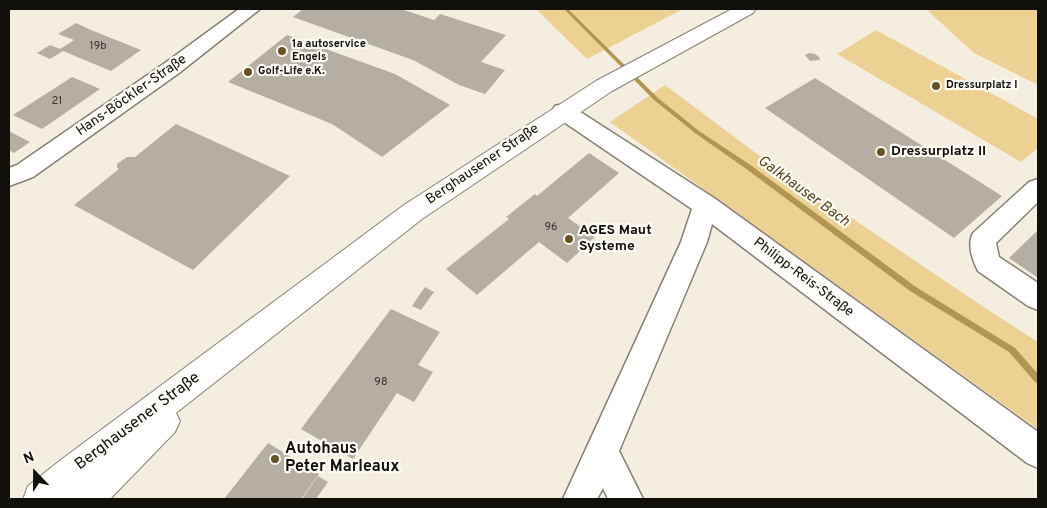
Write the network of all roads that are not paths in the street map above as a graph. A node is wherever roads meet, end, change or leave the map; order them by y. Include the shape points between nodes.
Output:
1 (251, 9) edge
2 (746, 9) edge
3 (563, 112) junction
4 (9, 177) edge
5 (1038, 188) edge
6 (705, 205) junction
7 (1038, 298) edge
8 (602, 452) junction
9 (1038, 452) edge
10 (79, 485) edge
11 (25, 499) edge
12 (41, 499) edge
13 (580, 499) edge
14 (626, 499) edge

1 - 4 street, Hans-Böckler-Straße via 25,171
2 - 3 main road, Berghausener Straße via 646,62
3 - 6 street, Philipp-Reis-Straße
3 - 10 main road, Berghausener Straße via 413,212 236,347
5 - 7 street via 982,240 987,263
6 - 8 street via 694,242
6 - 9 street, Philipp-Reis-Straße
8 - 13 street
8 - 14 street
10 - 11 main road
10 - 12 main road, Berghausener Straße

